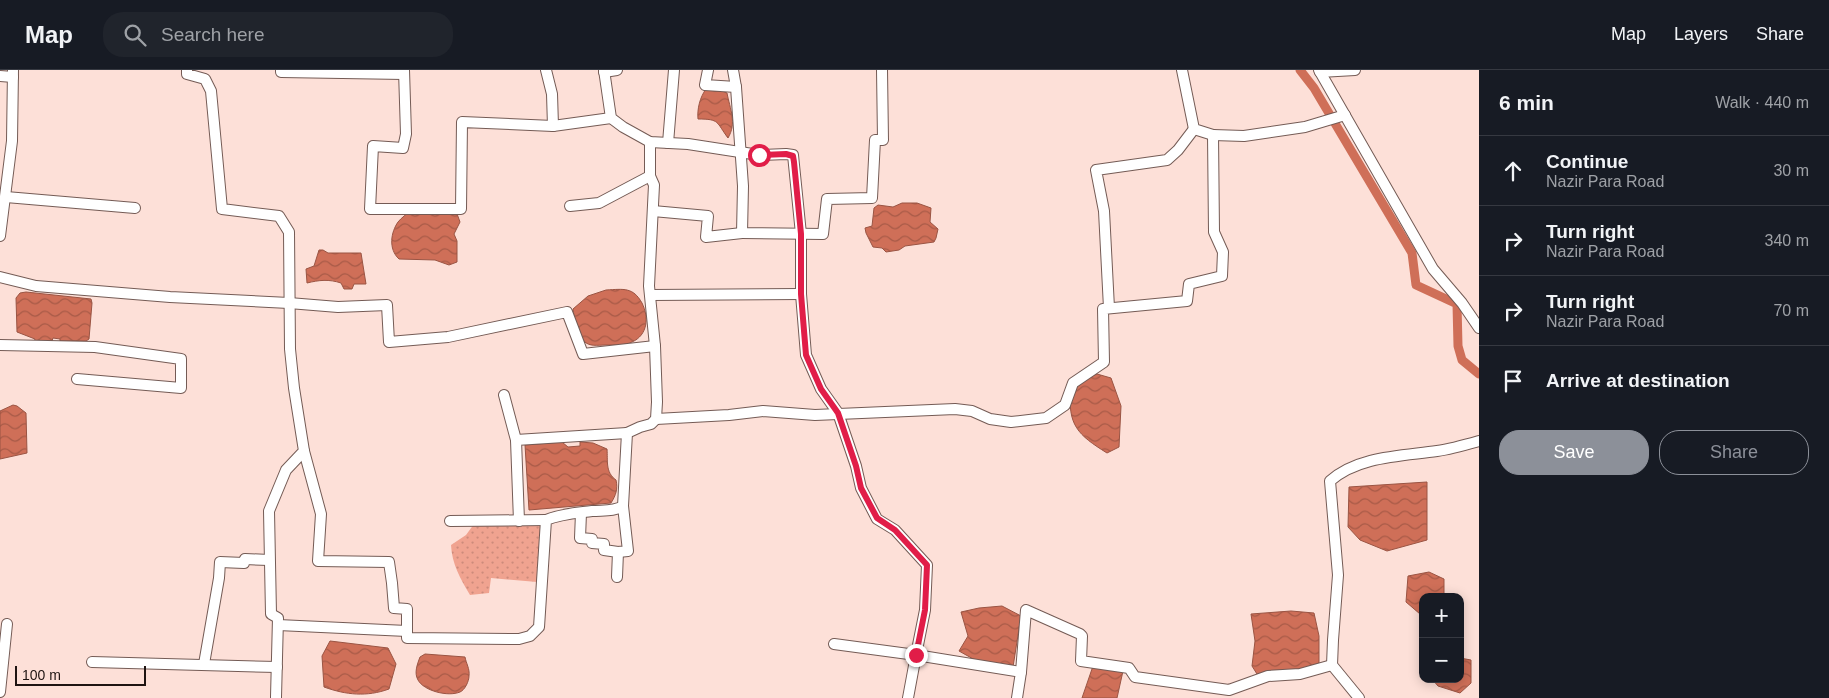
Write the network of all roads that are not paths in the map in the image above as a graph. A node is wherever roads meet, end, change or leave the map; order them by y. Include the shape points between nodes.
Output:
1 (187, 70) edge
2 (281, 70) edge
3 (546, 70) edge
4 (617, 70) edge
5 (674, 70) edge
6 (708, 70) edge
7 (733, 70) edge
8 (882, 70) edge
9 (1182, 70) edge
10 (1356, 70) edge
11 (604, 71) edge
12 (1320, 71) edge
13 (404, 72) edge
14 (13, 74) edge
15 (0, 76) edge
16 (736, 87) junction
17 (1345, 115) junction
18 (611, 118) junction
19 (553, 126) junction
20 (1194, 129) junction
21 (1213, 135) junction
22 (650, 142) junction
23 (668, 144) junction
24 (740, 151) junction
25 (650, 176) junction
26 (4, 178) edge
27 (6, 197) junction
28 (570, 206) dead end
29 (135, 208) dead end
30 (652, 211) junction
31 (742, 233) junction
32 (801, 234) junction
33 (0, 236) edge
34 (0, 277) edge
35 (801, 294) junction
36 (651, 295) junction
37 (289, 303) junction
38 (1110, 308) junction
39 (1479, 328) edge
40 (0, 345) edge
41 (655, 346) junction
42 (77, 379) dead end
43 (504, 395) dead end
44 (838, 413) junction
45 (656, 419) junction
46 (627, 433) junction
47 (516, 440) junction
48 (1479, 441) edge
49 (304, 451) junction
50 (623, 506) junction
51 (581, 513) junction
52 (546, 520) junction
53 (450, 521) dead end
54 (519, 521) junction
55 (618, 552) junction
56 (270, 560) junction
57 (617, 577) dead end
58 (8, 624) dead end
59 (278, 625) junction
60 (407, 631) junction
61 (834, 644) dead end
62 (916, 655) junction
63 (92, 662) dead end
64 (204, 664) junction
65 (1332, 665) junction
66 (277, 666) junction
67 (1021, 672) junction
68 (0, 692) edge
69 (276, 697) edge
70 (1, 698) edge
71 (908, 698) edge
72 (1017, 698) edge
73 (1359, 698) edge

1 - 37 street via 187,74 205,79 211,91 222,209 279,216 289,232
2 - 13 street
3 - 19 street via 552,94
4 - 11 street
5 - 23 street
6 - 16 street via 705,85
7 - 16 street
8 - 32 street via 883,140 874,140 872,198 827,199 823,234
9 - 20 street
10 - 12 street
11 - 18 street
12 - 17 street
13 - 19 street via 406,134 403,148 373,146 370,209 461,209 462,122
14 - 15 street
14 - 26 street via 12,141
16 - 24 street
17 - 21 street via 1305,127 1244,136
17 - 39 street via 1433,269
18 - 19 street
18 - 22 street
20 - 21 street
20 - 38 street via 1167,160 1096,170 1104,211
21 - 38 street via 1214,232 1223,252 1222,276 1189,284 1188,300
22 - 23 street
22 - 25 street
23 - 24 street
24 - 31 street
24 - 32 street via 793,156
25 - 28 street via 599,203
25 - 30 street via 654,185
26 - 27 street
27 - 29 street
27 - 33 street
30 - 31 street via 708,216 706,237
30 - 36 street
31 - 32 street
32 - 35 street
34 - 37 street via 36,286
35 - 36 street
35 - 44 street via 806,355 821,389
36 - 41 street
37 - 41 street via 338,307 387,305 389,342 448,337 567,312 583,354
37 - 49 street via 290,349
38 - 44 street via 1103,309 1104,362 1073,382 1065,405 1046,418 1010,422 955,409
40 - 42 street via 95,347 181,359 180,388
41 - 45 street
43 - 47 street
44 - 45 street via 815,415 763,411
44 - 62 street via 861,488 877,518 895,530 927,565 925,610
45 - 46 street
46 - 47 street
46 - 50 street
47 - 54 street
48 - 65 street via 1370,460 1330,481 1338,575
49 - 56 street via 286,470 269,511
49 - 60 street via 321,514 318,561 389,562 394,608 407,610
50 - 51 street via 617,510
50 - 55 street via 628,551
51 - 52 street
51 - 55 street via 580,538 592,539 592,543 604,544 604,550
52 - 54 street
52 - 60 street via 539,627 530,636 519,639 407,638
53 - 54 street
55 - 57 street
56 - 59 street via 271,614 278,618
56 - 64 street via 220,562
58 - 68 street
59 - 60 street
59 - 66 street
61 - 62 street
62 - 67 street
62 - 71 street
63 - 64 street
64 - 66 street
65 - 67 street via 1300,674 1268,676 1229,690 1135,677 1129,668 1081,661 1080,634 1026,610
65 - 73 street
66 - 69 street
67 - 72 street
68 - 70 street

